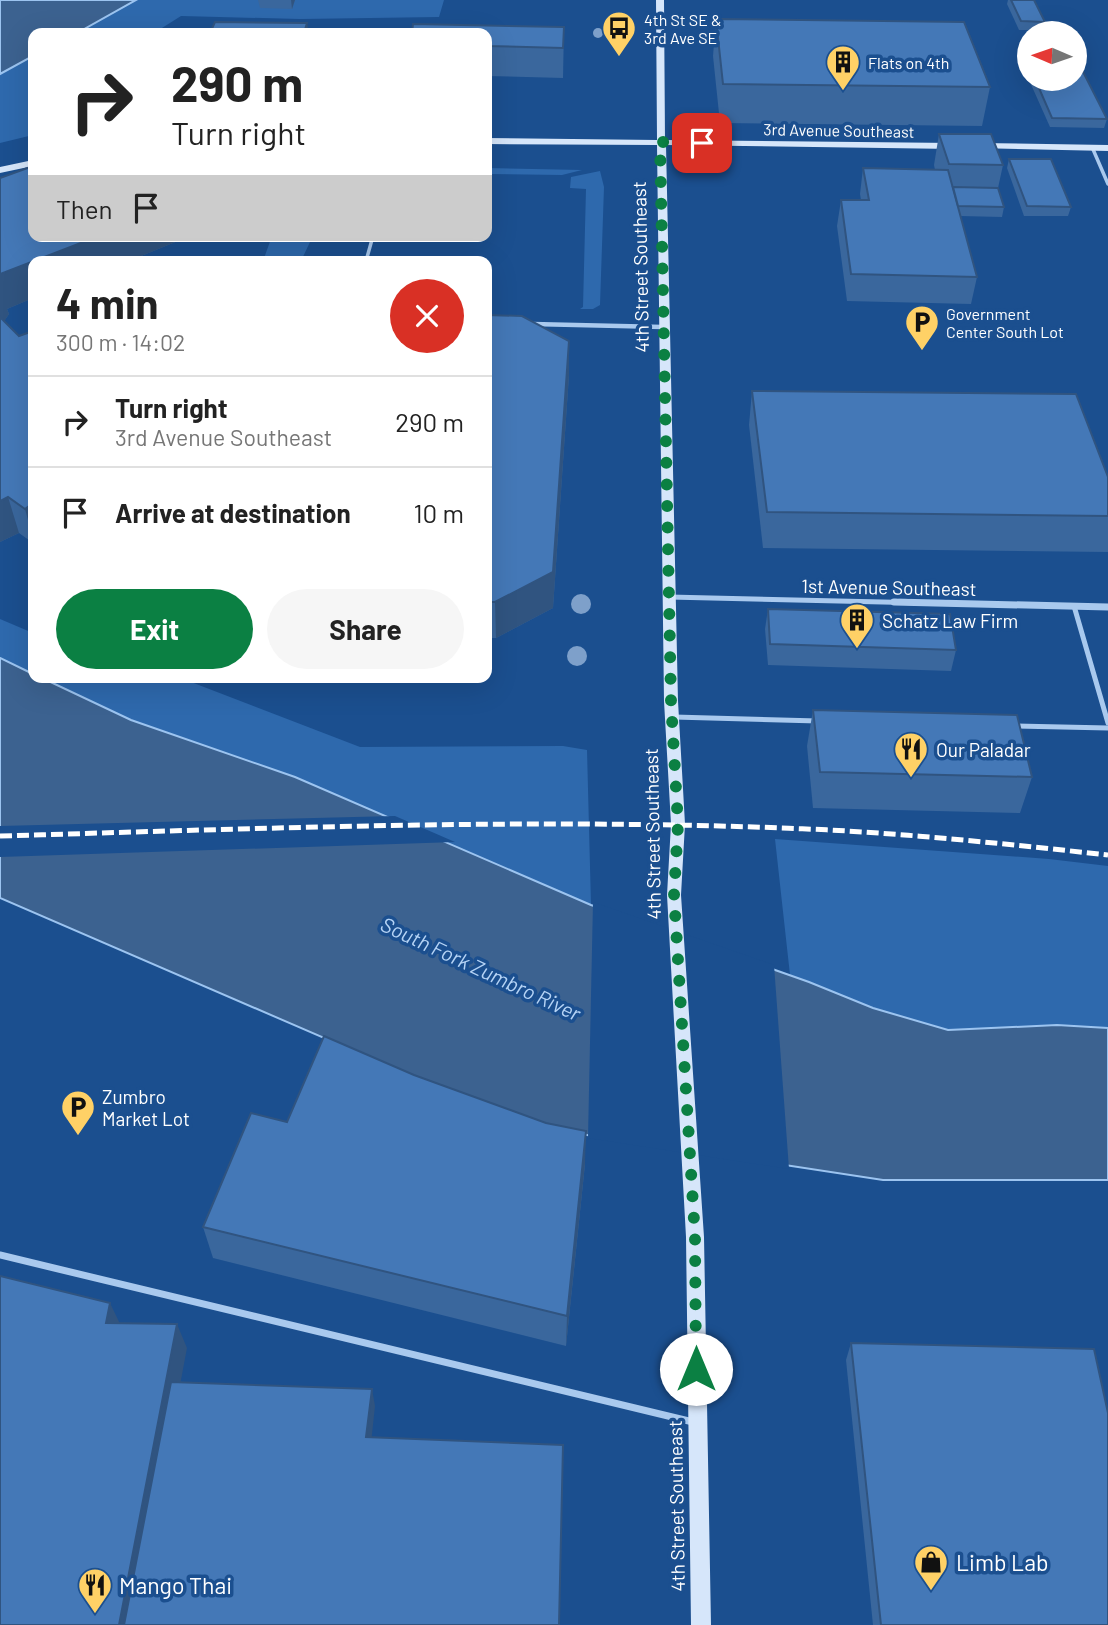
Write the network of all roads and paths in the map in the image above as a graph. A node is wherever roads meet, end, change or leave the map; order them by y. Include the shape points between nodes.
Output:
1 (660, 0) edge
2 (492, 141) edge
3 (660, 142) junction
4 (1091, 148) junction
5 (1108, 148) edge
6 (28, 164) edge
7 (0, 170) edge
8 (1108, 184) edge
9 (527, 324) edge
10 (663, 327) junction
11 (669, 597) junction
12 (1074, 606) junction
13 (1108, 607) edge
14 (673, 717) junction
15 (823, 721) edge
16 (1108, 723) edge
17 (999, 726) edge
18 (1108, 729) edge
19 (0, 1255) edge
20 (696, 1422) junction
21 (701, 1625) edge

1 - 3 main road, 4th Street Southeast
2 - 3 main road, 3rd Avenue Southeast
3 - 4 main road, 3rd Avenue Southeast
3 - 10 main road, 4th Street Southeast
4 - 5 main road, 3rd Avenue Southeast
4 - 8 lane
6 - 7 main road
9 - 10 lane
10 - 11 main road, 4th Street Southeast
11 - 12 street, 1st Avenue Southeast
11 - 14 main road, 4th Street Southeast
12 - 13 street, 1st Avenue Southeast
12 - 16 lane
14 - 15 lane
14 - 20 main road, 4th Street Southeast via 678,824 674,895 695,1237
17 - 18 lane
19 - 20 lane
20 - 21 main road, 4th Street Southeast

